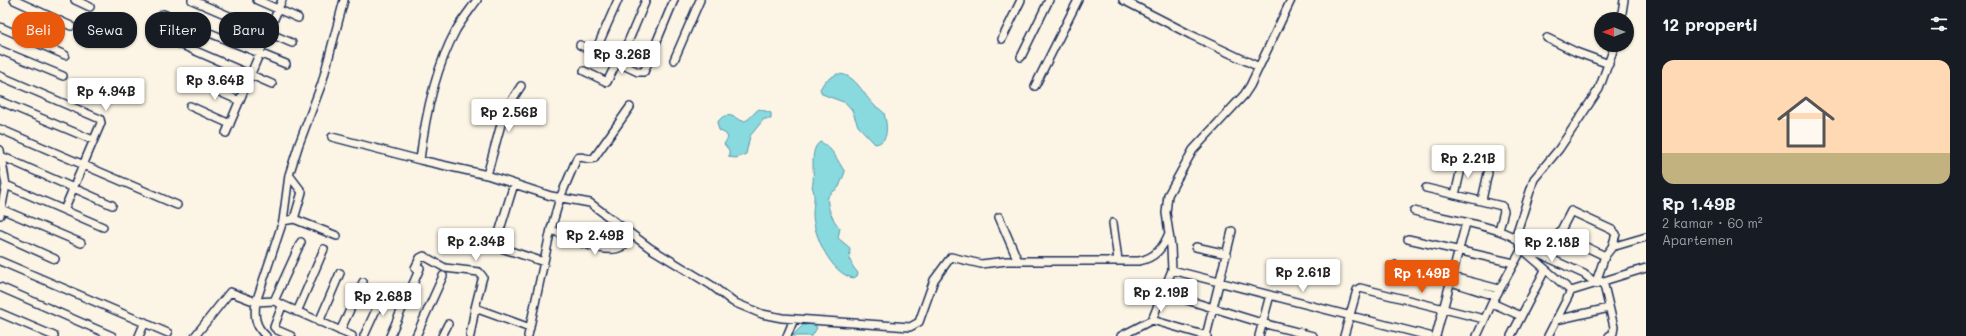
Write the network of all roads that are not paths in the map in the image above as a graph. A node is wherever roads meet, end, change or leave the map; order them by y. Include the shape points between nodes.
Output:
1 (14, 0) edge
2 (75, 0) edge
3 (192, 0) edge
4 (257, 0) edge
5 (282, 0) edge
6 (344, 0) edge
7 (477, 0) edge
8 (618, 0) edge
9 (646, 0) edge
10 (674, 0) edge
11 (700, 0) edge
12 (1021, 0) edge
13 (1049, 0) edge
14 (1078, 0) edge
15 (1124, 0) edge
16 (1291, 0) edge
17 (1624, 0) edge
18 (26, 2) edge
19 (90, 7) dead end
20 (278, 9) junction
21 (220, 12) edge
22 (277, 12) edge
23 (1622, 12) edge
24 (298, 18) dead end
25 (71, 26) dead end
26 (0, 27) edge
27 (211, 34) edge
28 (279, 37) edge
29 (1547, 38) dead end
30 (1002, 39) dead end
31 (292, 43) dead end
32 (580, 45) dead end
33 (187, 48) edge
34 (261, 48) edge
35 (0, 50) edge
36 (595, 52) junction
37 (1613, 52) edge
38 (259, 53) junction
39 (65, 55) dead end
40 (1021, 57) dead end
41 (674, 60) dead end
42 (618, 63) junction
43 (286, 64) dead end
44 (1609, 64) junction
45 (1259, 67) junction
46 (584, 71) dead end
47 (0, 76) edge
48 (63, 76) dead end
49 (250, 76) junction
50 (199, 83) dead end
51 (272, 84) dead end
52 (521, 86) dead end
53 (1035, 86) dead end
54 (0, 101) edge
55 (240, 101) junction
56 (190, 106) dead end
57 (630, 107) dead end
58 (230, 124) junction
59 (0, 128) edge
60 (226, 133) dead end
61 (332, 137) dead end
62 (93, 140) junction
63 (1, 153) edge
64 (420, 160) junction
65 (1463, 160) dead end
66 (84, 165) junction
67 (1488, 173) dead end
68 (289, 175) junction
69 (487, 175) junction
70 (514, 184) junction
71 (6, 185) junction
72 (74, 188) junction
73 (1426, 188) dead end
74 (1455, 195) junction
75 (560, 198) junction
76 (1482, 200) junction
77 (112, 205) dead end
78 (177, 205) dead end
79 (64, 210) junction
80 (1, 212) edge
81 (1414, 212) dead end
82 (999, 218) dead end
83 (294, 219) junction
84 (283, 221) junction
85 (1113, 223) dead end
86 (1466, 223) junction
87 (103, 227) dead end
88 (551, 229) junction
89 (1499, 230) junction
90 (1232, 231) dead end
91 (1169, 233) junction
92 (0, 234) edge
93 (337, 236) dead end
94 (632, 236) junction
95 (1646, 237) edge
96 (1515, 238) junction
97 (1408, 239) dead end
98 (300, 242) dead end
99 (81, 243) dead end
100 (1196, 247) dead end
101 (1612, 247) junction
102 (1460, 249) junction
103 (1522, 249) junction
104 (324, 250) dead end
105 (1227, 254) junction
106 (1530, 255) junction
107 (1606, 256) junction
108 (55, 259) dead end
109 (0, 260) edge
110 (1118, 260) junction
111 (1018, 261) junction
112 (544, 262) junction
113 (1514, 263) junction
114 (1396, 265) dead end
115 (1646, 268) edge
116 (1172, 270) junction
117 (1545, 270) junction
118 (340, 273) dead end
119 (443, 276) dead end
120 (1451, 279) junction
121 (1220, 281) junction
122 (363, 282) dead end
123 (1599, 282) junction
124 (0, 287) edge
125 (385, 290) dead end
126 (1571, 291) junction
127 (1164, 293) junction
128 (1497, 293) junction
129 (1270, 295) junction
130 (274, 301) junction
131 (256, 302) junction
132 (1492, 303) junction
133 (282, 306) junction
134 (475, 308) junction
135 (1609, 308) junction
136 (1213, 309) junction
137 (1443, 309) junction
138 (297, 312) junction
139 (0, 313) edge
140 (1349, 315) junction
141 (1521, 316) junction
142 (794, 319) junction
143 (1484, 319) junction
144 (1152, 320) junction
145 (1556, 320) junction
146 (145, 322) junction
147 (319, 322) junction
148 (448, 324) dead end
149 (1262, 324) junction
150 (530, 328) junction
151 (340, 331) junction
152 (168, 333) dead end
153 (1288, 333) edge
154 (54, 336) edge
155 (112, 336) edge
156 (139, 336) edge
157 (195, 336) edge
158 (266, 336) edge
159 (291, 336) edge
160 (352, 336) edge
161 (364, 336) edge
162 (390, 336) edge
163 (416, 336) edge
164 (442, 336) edge
165 (470, 336) edge
166 (528, 336) edge
167 (787, 336) edge
168 (1121, 336) edge
169 (1206, 336) edge
170 (1259, 336) edge
171 (1313, 336) edge
172 (1344, 336) edge
173 (1429, 336) edge
174 (1436, 336) edge
175 (1477, 336) edge
176 (1511, 336) edge
177 (1548, 336) edge
178 (1610, 336) edge

1 - 18 street
2 - 19 street
3 - 21 street
4 - 20 street
5 - 20 street
6 - 68 street via 322,83
7 - 64 street via 457,29 439,74 425,126
8 - 36 street
9 - 42 street
10 - 42 street via 646,70 638,72
11 - 41 street
12 - 30 street
13 - 40 street
14 - 53 street
15 - 45 street
16 - 45 street
17 - 23 street
18 - 25 street
20 - 22 street
20 - 24 street
26 - 39 street
27 - 38 street
28 - 31 street
29 - 44 street
32 - 36 street
33 - 49 street
34 - 38 street
35 - 48 street
36 - 42 street
37 - 44 street
38 - 43 street
38 - 49 street
42 - 46 street via 607,82
44 - 96 street via 1593,99 1559,149 1534,179
45 - 91 street via 1244,95 1204,137 1185,164 1167,200
47 - 62 street via 100,119 101,123
49 - 51 street
49 - 55 street
50 - 55 street
52 - 69 street via 503,117
54 - 62 street
55 - 58 street
56 - 58 street
57 - 75 street via 594,158 577,158
58 - 60 street
59 - 66 street
61 - 64 street
62 - 66 street
63 - 71 street
63 - 72 street
64 - 69 street
65 - 74 street
66 - 72 street
66 - 78 street
67 - 76 street
68 - 83 street via 302,192
68 - 84 street
69 - 70 street
70 - 75 street
70 - 112 street via 495,246
71 - 79 street
71 - 80 street
72 - 77 street
72 - 79 street
73 - 74 street
74 - 76 street
75 - 88 street
75 - 94 street via 593,204
76 - 89 street via 1503,208
79 - 87 street
80 - 99 street
81 - 86 street
82 - 111 street
83 - 84 street
83 - 93 street
84 - 131 street
85 - 110 street
86 - 89 street
86 - 102 street
88 - 94 street via 587,245 614,249 621,248
88 - 112 street
89 - 96 street
90 - 105 street
91 - 110 street via 1163,247 1150,258 1139,261
91 - 116 street
92 - 108 street
94 - 142 street via 741,306 769,316
95 - 101 street
96 - 103 street via 1520,242
97 - 102 street
98 - 130 street
100 - 105 street
101 - 107 street
101 - 107 street via 1615,232 1571,211 1560,234
102 - 113 street
102 - 120 street
103 - 106 street
103 - 113 street
104 - 138 street
105 - 121 street
106 - 117 street
106 - 123 street via 1538,253
107 - 123 street
109 - 146 street
110 - 111 street
111 - 142 street via 981,264 950,257 934,280 919,322 910,327
112 - 150 street
113 - 128 street
114 - 120 street
115 - 123 street
116 - 121 street
116 - 127 street
117 - 126 street
117 - 141 street
118 - 147 street
119 - 163 street
120 - 128 street
120 - 137 street
121 - 129 street
121 - 136 street
122 - 151 street
123 - 126 street
123 - 135 street
124 - 155 street
125 - 161 street
126 - 145 street
127 - 136 street
127 - 144 street
128 - 132 street
129 - 140 street
129 - 149 street
130 - 131 street
130 - 133 street
131 - 157 street via 229,292
131 - 158 street via 256,322
132 - 141 street
132 - 143 street
133 - 138 street
133 - 159 street via 274,327
134 - 150 street
134 - 162 street via 483,277 479,272 445,268 424,256 415,268 419,270
134 - 165 street
135 - 145 street
135 - 178 street via 1614,327
136 - 149 street
136 - 169 street
137 - 140 street via 1360,288 1357,290
137 - 143 street
137 - 174 street
138 - 147 street
139 - 154 street
140 - 172 street
140 - 173 street
141 - 176 street
142 - 167 street
143 - 175 street
144 - 168 street
144 - 169 street
145 - 177 street
146 - 152 street
146 - 156 street
147 - 151 street
148 - 164 street
149 - 153 street
149 - 170 street
150 - 166 street
151 - 160 street
153 - 171 street

